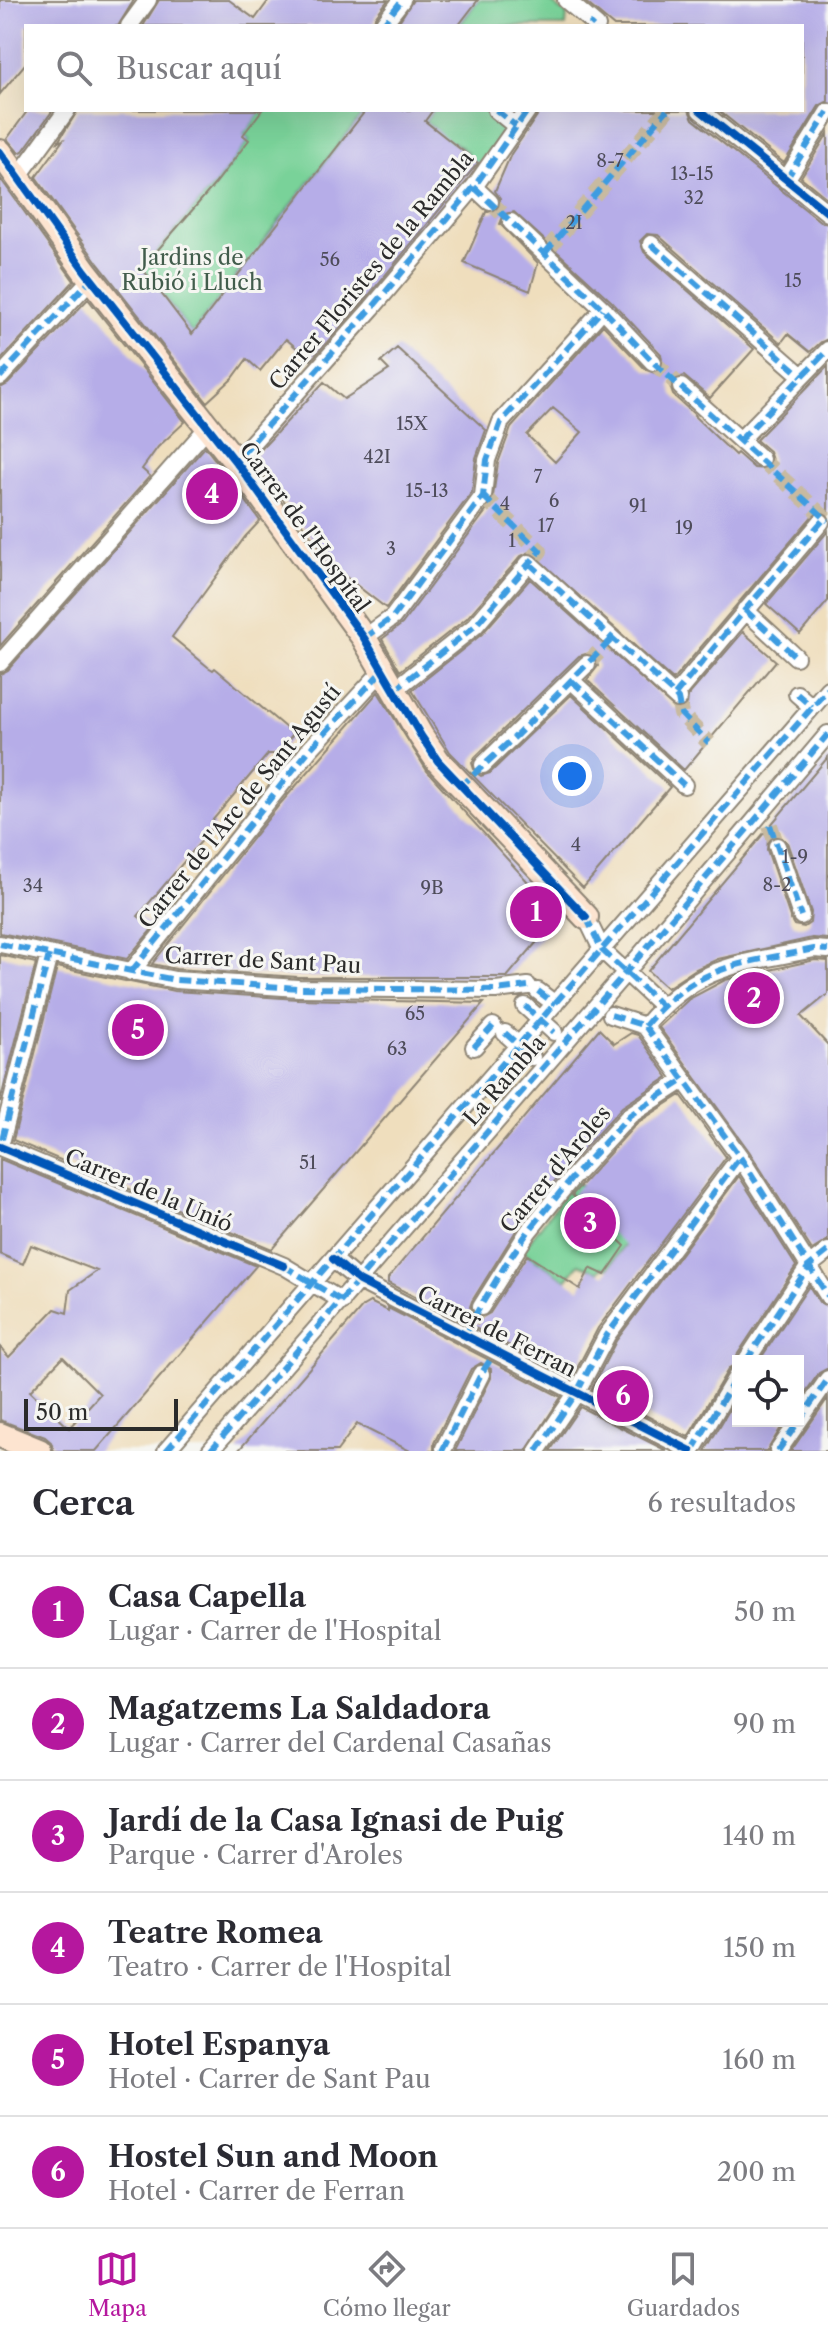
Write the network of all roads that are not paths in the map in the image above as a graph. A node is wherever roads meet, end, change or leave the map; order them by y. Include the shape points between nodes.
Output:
1 (148, 0) edge
2 (402, 0) edge
3 (566, 0) edge
4 (130, 24) edge
5 (385, 24) edge
6 (592, 24) edge
7 (66, 112) edge
8 (498, 112) edge
9 (526, 112) edge
10 (702, 112) edge
11 (828, 112) edge
12 (516, 126) junction
13 (0, 152) edge
14 (18, 177) junction
15 (786, 180) junction
16 (474, 187) junction
17 (490, 202) tunnel mouth
18 (828, 213) edge
19 (511, 222) tunnel mouth
20 (651, 244) dead end
21 (91, 279) junction
22 (603, 309) junction
23 (828, 350) edge
24 (653, 362) tunnel mouth
25 (802, 376) junction
26 (0, 377) edge
27 (681, 387) tunnel mouth
28 (208, 427) junction
29 (740, 440) junction
30 (242, 454) dead end
31 (761, 459) tunnel mouth
32 (821, 522) dead end
33 (745, 610) junction
34 (364, 638) junction
35 (796, 657) dead end
36 (0, 663) edge
37 (587, 664) tunnel mouth
38 (388, 680) junction
39 (572, 681) junction
40 (828, 689) edge
41 (797, 694) dead end
42 (809, 711) junction
43 (826, 732) edge
44 (483, 765) dead end
45 (684, 785) dead end
46 (777, 846) tunnel mouth
47 (801, 916) dead end
48 (590, 923) joint
49 (0, 944) edge
50 (602, 950) junction
51 (828, 950) edge
52 (49, 955) junction
53 (131, 972) junction
54 (630, 976) junction
55 (667, 1000) junction
56 (555, 1004) junction
57 (525, 1006) dead end
58 (611, 1015) dead end
59 (541, 1020) junction
60 (645, 1026) junction
61 (554, 1032) dead end
62 (519, 1045) junction
63 (474, 1047) dead end
64 (532, 1057) dead end
65 (684, 1080) junction
66 (1, 1143) edge
67 (740, 1157) junction
68 (828, 1251) edge
69 (333, 1259) junction
70 (809, 1266) junction
71 (359, 1281) junction
72 (312, 1283) junction
73 (828, 1296) edge
74 (342, 1301) junction
75 (481, 1307) tunnel mouth
76 (750, 1355) edge
77 (488, 1363) junction
78 (828, 1379) edge
79 (732, 1384) edge
80 (577, 1392) junction
81 (0, 1435) edge
82 (444, 1448) dead end
83 (39, 1451) edge
84 (166, 1451) edge
85 (210, 1451) edge
86 (537, 1451) edge
87 (692, 1451) edge
88 (778, 1451) edge

1 - 4 street
2 - 5 street
3 - 6 street
7 - 14 street
8 - 12 street
9 - 12 street, Carrer Floristes de la Rambla
10 - 15 street
11 - 15 street
12 - 16 street, Carrer Floristes de la Rambla
13 - 14 street, Carrer de l'Hospital
14 - 21 street, Carrer de l'Hospital
15 - 18 street
16 - 17 street
16 - 30 street, Carrer Floristes de la Rambla
19 - 22 street
20 - 25 street
21 - 26 street
21 - 28 street, Carrer de l'Hospital
22 - 24 street
22 - 34 street via 501,422 487,460 483,496 393,617
23 - 25 street
25 - 29 street
27 - 29 street
28 - 34 street, Carrer de l'Hospital
28 - 36 street
29 - 31 street
32 - 33 street
33 - 35 street
33 - 38 street, Carrer de l'Arc de Sant Agustí via 677,697 529,563 475,626
34 - 38 street, Carrer de l'Hospital
37 - 39 street
38 - 48 street, Carrer de l'Hospital via 430,750
38 - 53 street, Carrer de l'Arc de Sant Agustí via 310,749
39 - 44 street
39 - 45 street
40 - 42 street, La Rambla
41 - 42 street
42 - 43 street
42 - 50 street, La Rambla
43 - 54 street, La Rambla
46 - 47 street
48 - 50 street
49 - 52 street, Carrer de Sant Pau
50 - 54 street
50 - 56 street, La Rambla
51 - 55 street via 717,969
52 - 53 street, Carrer de Sant Pau
52 - 66 street
53 - 56 street, Carrer de Sant Pau via 298,988 533,989
54 - 55 street
54 - 71 street, La Rambla
55 - 60 street
56 - 59 street, La Rambla
57 - 59 street
58 - 60 street
59 - 61 street
59 - 62 street, La Rambla
60 - 65 street
62 - 63 street, La Rambla via 499,1030
62 - 64 street
62 - 69 street, La Rambla
65 - 67 street
65 - 75 street, Carrer d'Aroles via 630,1115 571,1179 528,1232
66 - 72 street, Carrer de la Unió via 286,1263
67 - 70 street
67 - 80 street via 607,1335
68 - 70 street
69 - 71 street, Carrer de Ferran
69 - 72 street, La Rambla
70 - 73 street
70 - 76 street
71 - 74 street, La Rambla
71 - 77 street, Carrer de Ferran via 469,1329
72 - 74 street, Carrer de la Unió
72 - 84 street, La Rambla
74 - 85 street, La Rambla
77 - 80 street, Carrer de Ferran
77 - 82 street
78 - 88 street
79 - 87 street
80 - 86 street
80 - 87 street, Carrer de Ferran
81 - 83 street

